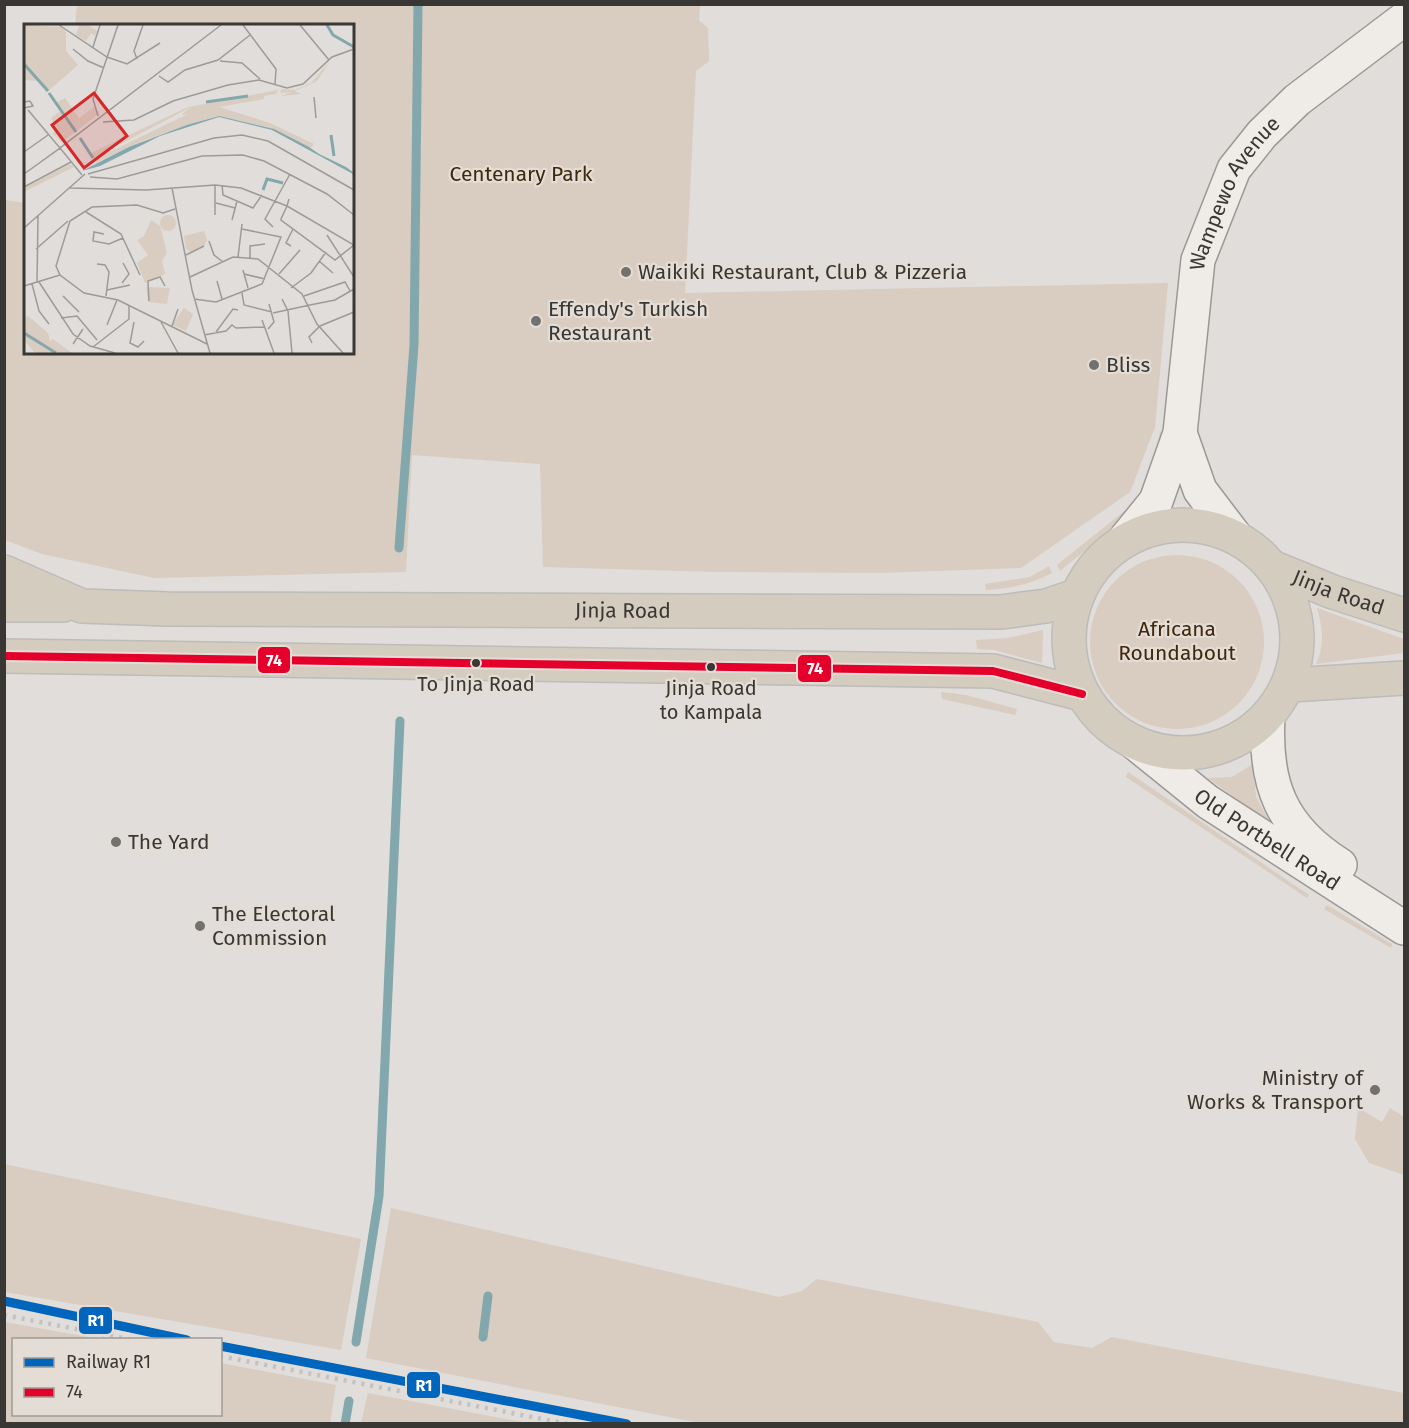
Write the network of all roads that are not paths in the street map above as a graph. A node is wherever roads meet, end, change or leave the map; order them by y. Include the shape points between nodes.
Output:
1 (1404, 19) edge
2 (1180, 433) junction
3 (1235, 536) junction
4 (1126, 538) junction
5 (1274, 568) junction
6 (4, 572) edge
7 (1076, 596) junction
8 (4, 605) edge
9 (82, 606) junction
10 (1404, 615) edge
11 (5, 657) edge
12 (1404, 678) edge
13 (1290, 685) junction
14 (1082, 694) junction
15 (1268, 717) junction
16 (1135, 743) junction
17 (1404, 904) edge
18 (1404, 928) edge

1 - 2 street, Wampewo Avenue via 1297,100 1234,169 1198,260
2 - 3 street via 1200,490
2 - 4 street via 1156,501
3 - 4 highway via 1199,524 1161,525
3 - 5 highway
4 - 7 highway via 1096,563
5 - 10 highway, Jinja Road
5 - 13 highway via 1293,604 1299,645
6 - 9 highway
7 - 9 highway, Jinja Road via 1036,608 1001,612
7 - 14 highway via 1068,629 1070,662
8 - 9 highway
11 - 14 highway via 993,671
12 - 13 highway
13 - 15 highway
14 - 16 highway via 1105,723
15 - 16 highway via 1240,739 1206,752 1170,753
15 - 17 street, Old Portbell Road via 1268,754 1277,799 1295,828 1332,860
16 - 18 street, Old Portbell Road via 1208,802

